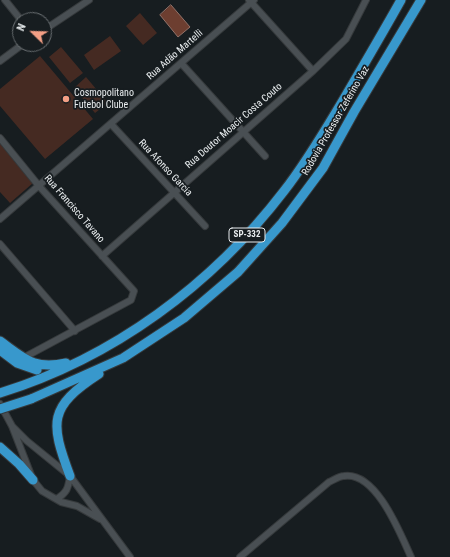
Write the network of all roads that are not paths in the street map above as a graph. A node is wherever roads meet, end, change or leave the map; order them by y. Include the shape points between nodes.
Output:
1 (5, 0) edge
2 (89, 0) edge
3 (366, 0) edge
4 (401, 0) edge
5 (421, 0) edge
6 (252, 1) edge
7 (15, 12) edge
8 (52, 25) edge
9 (12, 52) edge
10 (0, 60) edge
11 (181, 63) junction
12 (313, 71) junction
13 (111, 124) junction
14 (243, 132) junction
15 (0, 138) edge
16 (265, 156) dead end
17 (39, 186) junction
18 (174, 192) junction
19 (0, 220) edge
20 (205, 226) dead end
21 (0, 244) edge
22 (102, 256) junction
23 (75, 331) junction
24 (0, 341) edge
25 (0, 350) edge
26 (23, 358) junction
27 (123, 358) junction
28 (83, 360) junction
29 (54, 373) junction
30 (0, 393) edge
31 (0, 404) edge
32 (0, 409) edge
33 (12, 426) junction
34 (0, 447) edge
35 (70, 476) junction
36 (33, 480) junction
37 (57, 499) junction
38 (104, 523) junction
39 (130, 557) edge
40 (240, 557) edge
41 (412, 557) edge

1 - 7 street
2 - 8 street
3 - 12 street, Rua Doutor Moacir Costa Couto via 346,39
4 - 28 highway, Rodovia Professor Zeferino Vaz / SP-332 via 317,143 284,191 254,228 212,270 167,307 121,339
5 - 27 highway, Rodovia Professor Zeferino Vaz / SP-332 via 323,168 282,223 238,272 190,313
6 - 11 street, Rua Adão Martelli
6 - 12 street
9 - 10 street
11 - 13 street, Rua Adão Martelli
11 - 14 street
12 - 14 street, Rua Doutor Moacir Costa Couto
13 - 17 street, Rua Adão Martelli
13 - 18 street, Rua Afonso Garcia
14 - 16 street
14 - 18 street, Rua Doutor Moacir Costa Couto
15 - 17 street, Rua Francisco Tavano
17 - 19 street, Rua Adão Martelli
17 - 22 street, Rua Francisco Tavano
18 - 20 street, Rua Afonso Garcia
18 - 22 street, Rua Doutor Moacir Costa Couto
21 - 23 street
22 - 23 street, Rua Francisco Tavano via 134,291 131,300
23 - 26 street
24 - 26 highway
25 - 29 highway via 16,363
26 - 28 highway via 47,366
27 - 32 highway, Rodovia Professor Zeferino Vaz / SP-332, bridge via 31,399
27 - 35 highway via 75,391 64,402 57,416 57,430
28 - 29 highway, Rodovia Professor Zeferino Vaz / SP-332
29 - 30 highway, Rodovia Professor Zeferino Vaz / SP-332
31 - 33 street
33 - 35 street via 26,441
33 - 36 street
34 - 36 highway
35 - 37 street via 68,488
35 - 38 street
36 - 37 street via 42,491
37 - 38 street via 77,506
38 - 39 street
40 - 41 street via 329,482 343,476 355,476 370,486 387,506

